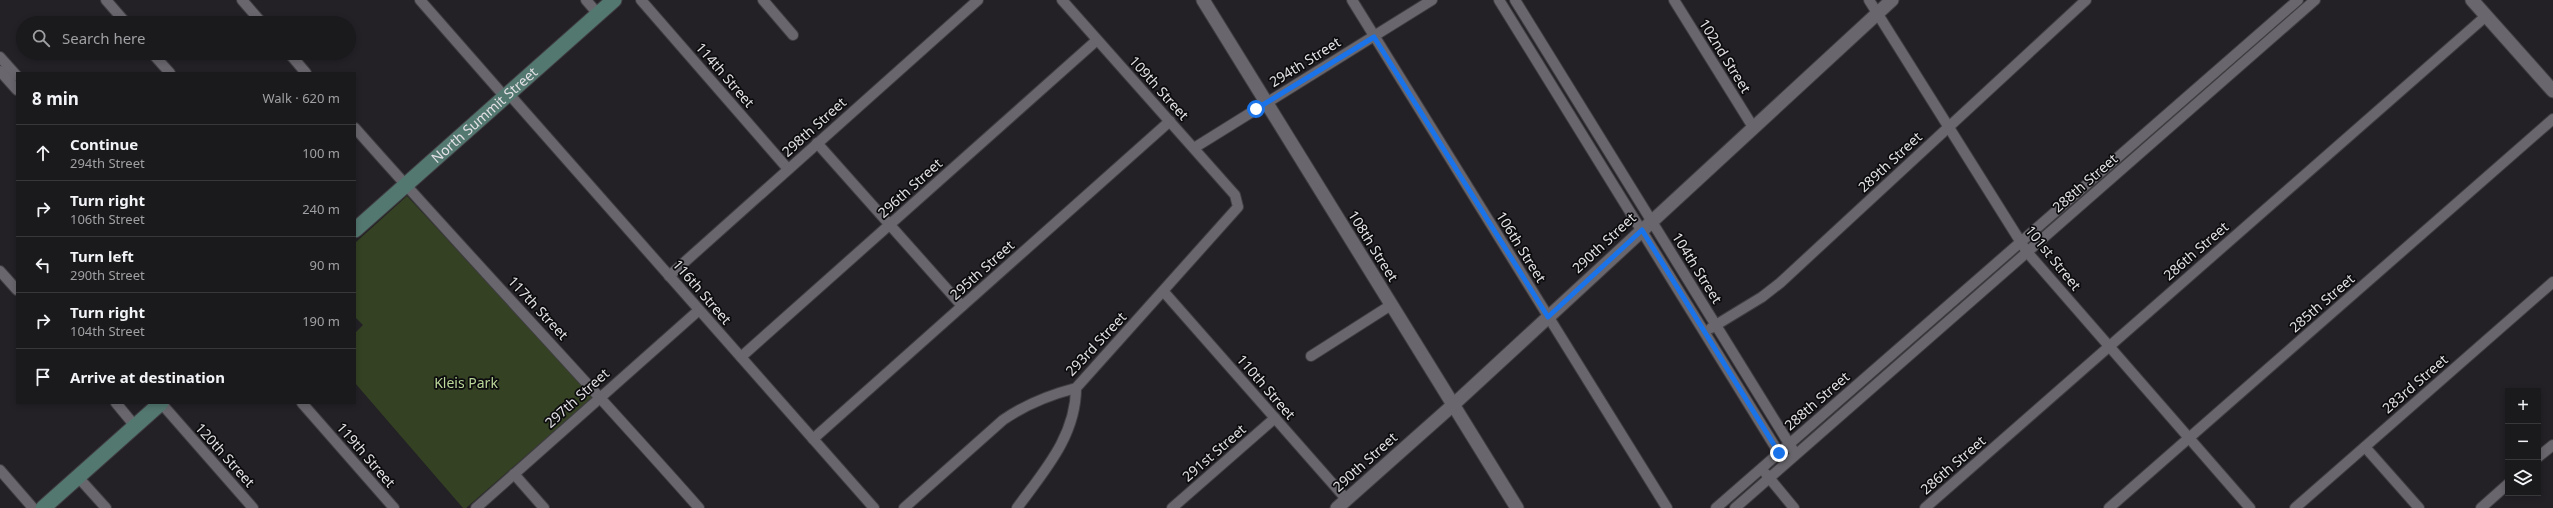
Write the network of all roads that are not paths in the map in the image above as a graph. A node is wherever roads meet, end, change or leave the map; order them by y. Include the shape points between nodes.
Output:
1 (106, 0) edge
2 (242, 0) edge
3 (420, 0) edge
4 (586, 0) edge
5 (614, 0) edge
6 (641, 0) edge
7 (763, 0) edge
8 (978, 0) edge
9 (1062, 0) edge
10 (1203, 0) edge
11 (1352, 0) edge
12 (1432, 0) edge
13 (1499, 0) edge
14 (1515, 0) edge
15 (1674, 0) edge
16 (1870, 0) edge
17 (1892, 0) edge
18 (2086, 0) edge
19 (2298, 0) edge
20 (2315, 0) edge
21 (2472, 0) edge
22 (1878, 13) junction
23 (598, 14) junction
24 (120, 16) edge
25 (256, 16) edge
26 (2486, 16) junction
27 (793, 35) dead end
28 (1374, 37) junction
29 (1097, 40) junction
30 (0, 57) edge
31 (158, 60) edge
32 (295, 60) edge
33 (0, 71) edge
34 (169, 72) edge
35 (305, 72) edge
36 (16, 75) edge
37 (16, 89) edge
38 (2553, 91) edge
39 (507, 95) junction
40 (1574, 96) junction
41 (1266, 103) junction
42 (1563, 103) junction
43 (2553, 119) edge
44 (1170, 122) junction
45 (1753, 127) junction
46 (1948, 127) junction
47 (356, 129) edge
48 (2146, 133) junction
49 (2154, 142) junction
50 (817, 143) junction
51 (1194, 148) junction
52 (788, 169) junction
53 (405, 185) junction
54 (1235, 195) joint
55 (1652, 221) junction
56 (890, 224) junction
57 (356, 229) edge
58 (1642, 230) junction
59 (2020, 243) junction
60 (2027, 252) junction
61 (0, 271) edge
62 (668, 276) junction
63 (2553, 282) edge
64 (16, 289) edge
65 (1164, 292) junction
66 (1391, 305) junction
67 (962, 306) junction
68 (699, 310) junction
69 (1941, 312) junction
70 (1548, 317) junction
71 (1949, 321) junction
72 (1716, 325) junction
73 (1705, 332) junction
74 (2108, 346) junction
75 (1311, 356) dead end
76 (741, 357) junction
77 (1864, 378) junction
78 (1076, 388) junction
79 (1873, 388) junction
80 (600, 396) junction
81 (117, 404) edge
82 (160, 404) edge
83 (162, 404) edge
84 (303, 404) edge
85 (1453, 405) junction
86 (1275, 418) junction
87 (136, 426) junction
88 (2190, 438) junction
89 (813, 439) junction
90 (1789, 444) junction
91 (2553, 445) edge
92 (2365, 447) junction
93 (1779, 453) junction
94 (1796, 455) junction
95 (2541, 455) edge
96 (1762, 468) junction
97 (0, 470) edge
98 (514, 474) junction
99 (78, 477) junction
100 (1769, 478) junction
101 (2505, 487) edge
102 (1342, 504) edge
103 (33, 508) edge
104 (43, 508) edge
105 (106, 508) edge
106 (254, 508) edge
107 (394, 508) edge
108 (476, 508) edge
109 (544, 508) edge
110 (699, 508) edge
111 (874, 508) edge
112 (904, 508) edge
113 (1017, 508) edge
114 (1172, 508) edge
115 (1517, 508) edge
116 (1667, 508) edge
117 (1716, 508) edge
118 (1735, 508) edge
119 (1794, 508) edge
120 (1925, 508) edge
121 (2109, 508) edge
122 (2250, 508) edge
123 (2295, 508) edge
124 (2419, 508) edge
125 (2481, 508) edge

1 - 24 street
2 - 25 street
3 - 39 street, 116th Street
4 - 23 street
5 - 23 main road, North Summit Street
6 - 52 street, 114th Street
7 - 27 street
8 - 50 street, 298th Street
9 - 29 street, 109th Street
10 - 41 street, 108th Street
11 - 28 street, 106th Street
12 - 28 street, 294th Street
13 - 42 street, 104th Street
14 - 40 street, 104th Street
15 - 45 street, 102nd Street
16 - 22 street, 101st Street
17 - 22 street, 290th Street
18 - 46 street, 289th Street
19 - 48 street, 288th Street
20 - 49 street, 288th Street
21 - 26 street
22 - 45 street, 290th Street
22 - 46 street, 101st Street
23 - 39 main road, North Summit Street
26 - 38 street
26 - 74 street, 286th Street
28 - 41 street, 294th Street
28 - 70 street, 106th Street
29 - 44 street, 109th Street
29 - 56 street, 296th Street
30 - 36 street
31 - 34 street
32 - 35 street
33 - 37 street
39 - 53 main road, North Summit Street
39 - 62 street, 116th Street
40 - 42 street
40 - 55 street, 104th Street
41 - 51 street, 294th Street
41 - 66 street, 108th Street
42 - 58 street, 104th Street
43 - 88 street, 285th Street
44 - 51 street, 109th Street
44 - 67 street, 295th Street
45 - 55 street, 290th Street
46 - 59 street, 101st Street
46 - 72 street, 289th Street via 1780,283
47 - 53 street, 117th Street
48 - 49 street
48 - 59 street, 288th Street
49 - 60 street, 288th Street
50 - 52 street, 298th Street
50 - 56 street
51 - 54 street, 109th Street
52 - 62 street, 298th Street
53 - 57 main road, North Summit Street
53 - 80 street, 117th Street
54 - 65 street, 293rd Street via 1238,202 1237,212
55 - 58 street, 290th Street
55 - 72 street, 104th Street
56 - 67 street
56 - 76 street, 296th Street
58 - 70 street, 290th Street
58 - 73 street, 104th Street
59 - 60 street, 101st Street
59 - 69 street, 288th Street
60 - 71 street, 288th Street
60 - 74 street, 101st Street
61 - 64 street
62 - 68 street, 116th Street
63 - 92 street, 283rd Street
65 - 78 street, 293rd Street
65 - 86 street, 110th Street
66 - 75 street
66 - 85 street, 108th Street
67 - 89 street, 295th Street
68 - 76 street, 116th Street
68 - 80 street, 297th Street
69 - 71 street
69 - 77 street, 288th Street
70 - 85 street, 290th Street
70 - 116 street, 106th Street
71 - 79 street, 288th Street
72 - 73 street, 289th Street
72 - 90 street, 104th Street
73 - 93 street, 104th Street
74 - 88 street, 101st Street
74 - 120 street, 286th Street
76 - 89 street, 116th Street
77 - 79 street, 288th Street
77 - 90 street, 288th Street
78 - 112 street, 293rd Street via 1046,396 1020,408 1003,420
78 - 113 street via 1072,423 1058,451
79 - 94 street, 288th Street
80 - 98 street, 297th Street
80 - 110 street, 117th Street
81 - 87 street
82 - 87 main road
83 - 106 street, 120th Street
84 - 107 street, 119th Street
85 - 102 street, 290th Street
85 - 115 street, 108th Street
86 - 102 street, 110th Street
86 - 114 street, 291st Street
87 - 99 main road
88 - 121 street, 285th Street
88 - 122 street, 101st Street
89 - 111 street, 116th Street
90 - 93 street, 288th Street
90 - 94 street, 104th Street
91 - 95 street
92 - 123 street, 283rd Street
92 - 124 street
93 - 96 street, 288th Street
94 - 100 street, 288th Street
96 - 100 street
96 - 117 street, 288th Street
97 - 103 street
98 - 108 street, 297th Street
98 - 109 street
99 - 104 main road
99 - 105 street
100 - 118 street, 288th Street
100 - 119 street
101 - 125 street

